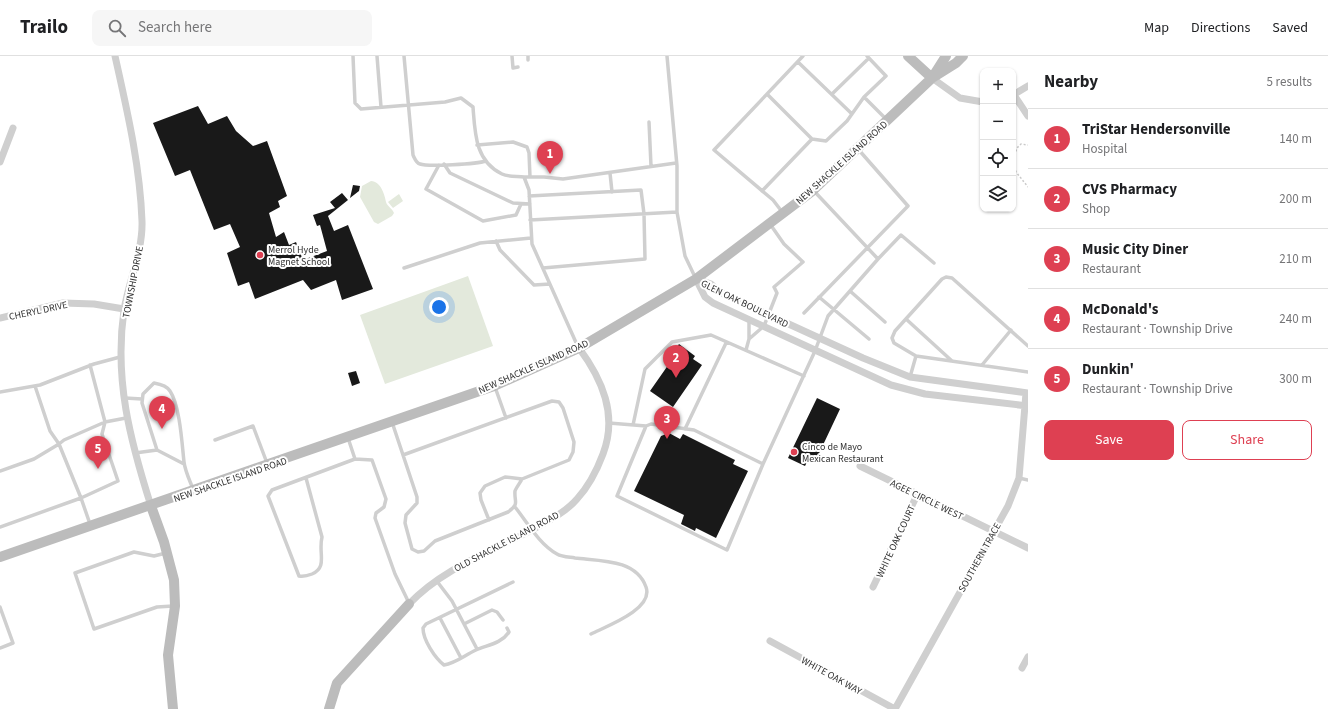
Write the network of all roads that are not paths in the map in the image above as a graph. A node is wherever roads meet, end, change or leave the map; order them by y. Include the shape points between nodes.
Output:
1 (115, 56) edge
2 (353, 56) edge
3 (377, 56) edge
4 (404, 56) edge
5 (512, 56) edge
6 (667, 56) edge
7 (803, 56) edge
8 (908, 56) edge
9 (946, 56) edge
10 (963, 56) edge
11 (868, 57) edge
12 (798, 62) junction
13 (518, 67) dead end
14 (932, 78) junction
15 (1028, 86) edge
16 (1016, 93) edge
17 (767, 94) junction
18 (832, 94) junction
19 (864, 97) junction
20 (1016, 99) edge
21 (980, 101) edge
22 (409, 105) junction
23 (381, 107) junction
24 (852, 114) junction
25 (1028, 116) edge
26 (887, 120) junction
27 (649, 122) dead end
28 (13, 128) dead end
29 (812, 139) junction
30 (477, 144) junction
31 (857, 148) junction
32 (486, 161) junction
33 (0, 162) edge
34 (676, 163) junction
35 (444, 164) junction
36 (439, 165) junction
37 (651, 166) junction
38 (610, 173) junction
39 (524, 177) junction
40 (530, 177) junction
41 (813, 190) junction
42 (762, 191) junction
43 (612, 192) junction
44 (529, 196) junction
45 (521, 204) junction
46 (530, 204) junction
47 (677, 212) junction
48 (783, 213) junction
49 (644, 214) junction
50 (530, 220) junction
51 (769, 223) junction
52 (531, 238) junction
53 (496, 241) junction
54 (867, 247) junction
55 (878, 259) junction
56 (934, 263) dead end
57 (404, 268) dead end
58 (543, 268) junction
59 (696, 279) junction
60 (550, 284) junction
61 (850, 291) junction
62 (819, 297) junction
63 (124, 309) junction
64 (834, 310) junction
65 (804, 313) dead end
66 (769, 315) junction
67 (0, 318) edge
68 (906, 319) junction
69 (749, 320) junction
70 (885, 322) dead end
71 (764, 326) junction
72 (1010, 330) junction
73 (819, 338) junction
74 (750, 339) junction
75 (869, 339) dead end
76 (726, 343) junction
77 (1028, 346) edge
78 (579, 348) junction
79 (746, 350) junction
80 (815, 351) junction
81 (916, 356) junction
82 (120, 357) junction
83 (952, 361) junction
84 (90, 365) junction
85 (982, 365) junction
86 (1028, 372) edge
87 (804, 376) junction
88 (910, 377) junction
89 (36, 386) junction
90 (494, 386) junction
91 (1027, 391) edge
92 (0, 392) edge
93 (124, 398) junction
94 (142, 400) junction
95 (1026, 405) edge
96 (126, 418) junction
97 (506, 418) junction
98 (105, 422) junction
99 (392, 422) junction
100 (609, 423) junction
101 (634, 425) junction
102 (646, 426) junction
103 (684, 429) junction
104 (348, 438) junction
105 (215, 440) dead end
106 (59, 444) junction
107 (157, 450) junction
108 (134, 453) junction
109 (403, 455) junction
110 (355, 459) junction
111 (184, 464) junction
112 (763, 464) junction
113 (268, 466) junction
114 (860, 466) dead end
115 (0, 471) edge
116 (306, 478) junction
117 (1019, 478) junction
118 (522, 479) junction
119 (1028, 480) edge
120 (194, 491) junction
121 (917, 495) junction
122 (81, 498) junction
123 (150, 506) junction
124 (515, 507) junction
125 (489, 520) junction
126 (91, 525) junction
127 (0, 527) edge
128 (532, 529) junction
129 (993, 531) junction
130 (1028, 548) edge
131 (167, 553) junction
132 (0, 558) edge
133 (435, 580) junction
134 (514, 582) dead end
135 (873, 587) dead end
136 (409, 604) junction
137 (175, 606) junction
138 (0, 608) edge
139 (456, 610) junction
140 (440, 618) junction
141 (503, 620) dead end
142 (464, 624) junction
143 (507, 628) dead end
144 (591, 634) dead end
145 (770, 641) dead end
146 (0, 648) edge
147 (477, 650) junction
148 (1028, 657) edge
149 (461, 658) junction
150 (1022, 668) dead end
151 (333, 708) edge
152 (173, 709) edge
153 (895, 709) edge

1 - 63 street, TOWNSHIP DRIVE via 137,166 142,222 137,262
2 - 23 lane via 355,103 361,108
3 - 23 lane
4 - 22 lane
5 - 13 lane via 513,68
6 - 34 lane
7 - 12 lane
8 - 14 main road
9 - 14 main road, NEW SHACKLE ISLAND ROAD
10 - 14 main road, NEW SHACKLE ISLAND ROAD
11 - 18 lane
11 - 19 lane via 886,76
12 - 17 lane
12 - 18 lane
14 - 21 street via 960,98
14 - 26 main road, NEW SHACKLE ISLAND ROAD
15 - 16 street
17 - 29 lane
17 - 42 lane via 714,150
18 - 24 lane
19 - 24 lane
19 - 26 lane
20 - 25 street
22 - 23 lane
22 - 30 lane via 461,98 473,107
22 - 36 lane via 413,155 416,161 421,165
24 - 29 lane via 826,141
26 - 31 main road, NEW SHACKLE ISLAND ROAD
27 - 37 lane
28 - 33 street
29 - 42 lane
30 - 32 lane
30 - 40 lane via 513,142 527,147
31 - 41 main road, NEW SHACKLE ISLAND ROAD
31 - 54 lane via 908,206
32 - 35 lane
32 - 39 lane via 504,175
34 - 37 lane
34 - 47 lane
35 - 36 lane
35 - 45 lane via 450,173 512,203
36 - 45 lane via 426,189 483,221 516,215
37 - 38 lane
38 - 40 lane via 563,179
38 - 43 lane
39 - 40 lane
39 - 44 lane
41 - 48 main road, NEW SHACKLE ISLAND ROAD
41 - 54 lane
42 - 48 lane
43 - 44 lane
43 - 49 lane via 642,190
44 - 46 lane
45 - 46 lane
46 - 50 lane
47 - 49 lane
47 - 59 lane via 685,256
48 - 51 main road, NEW SHACKLE ISLAND ROAD
49 - 50 lane
49 - 58 lane via 645,259
50 - 52 lane
51 - 59 main road, NEW SHACKLE ISLAND ROAD
51 - 66 lane via 784,244 803,262 774,287 777,293
52 - 53 lane
52 - 58 lane
53 - 57 lane via 480,243
53 - 60 lane via 500,250 534,285
54 - 55 lane
54 - 62 lane
55 - 56 lane via 901,235
55 - 61 lane
58 - 60 lane
59 - 66 street, GLEN OAK BOULEVARD via 711,284 720,292
59 - 69 street, GLEN OAK BOULEVARD via 705,297
59 - 78 main road, NEW SHACKLE ISLAND ROAD
60 - 78 lane
61 - 64 lane
61 - 70 lane
62 - 64 lane
62 - 65 lane
63 - 67 street, CHERYL DRIVE via 94,304 63,303
63 - 82 street, TOWNSHIP DRIVE
64 - 73 lane via 828,316
64 - 75 lane
66 - 71 lane
66 - 73 street, GLEN OAK BOULEVARD
68 - 72 lane via 946,277 952,278
68 - 81 lane via 892,338 894,343
68 - 83 lane
69 - 71 street, GLEN OAK BOULEVARD
69 - 74 lane
71 - 74 lane
71 - 80 street, GLEN OAK BOULEVARD
72 - 77 lane
72 - 85 lane
73 - 80 lane
73 - 88 street, GLEN OAK BOULEVARD
74 - 79 lane
76 - 79 lane
76 - 101 lane via 711,335 672,342 645,369
76 - 103 lane
78 - 90 main road, NEW SHACKLE ISLAND ROAD
78 - 100 street, OLD SHACKLE ISLAND ROAD via 594,369 605,394
79 - 87 lane
80 - 87 lane
80 - 95 street, GLEN OAK BOULEVARD via 877,379 925,394
81 - 83 lane
81 - 88 lane
82 - 84 lane
82 - 93 street, TOWNSHIP DRIVE
83 - 85 lane
84 - 89 lane
84 - 98 lane
85 - 86 lane
87 - 112 lane
88 - 91 street, GLEN OAK BOULEVARD
89 - 92 lane
89 - 106 lane via 50,431
90 - 97 lane
90 - 99 main road, NEW SHACKLE ISLAND ROAD
91 - 95 street, SOUTHERN TRACE
93 - 94 lane
93 - 96 street, TOWNSHIP DRIVE
94 - 107 lane
94 - 111 lane via 142,394 154,383 170,391 183,440
95 - 117 street, SOUTHERN TRACE
96 - 98 lane
96 - 108 street, TOWNSHIP DRIVE
97 - 109 lane
97 - 118 lane via 552,401 559,402 574,442 569,460
98 - 106 lane
98 - 122 lane via 102,434 118,481
99 - 104 main road, NEW SHACKLE ISLAND ROAD
99 - 109 lane
100 - 101 lane
100 - 128 street, OLD SHACKLE ISLAND ROAD via 608,442 590,481 577,499 562,512
101 - 102 lane
102 - 103 lane via 651,424
102 - 112 lane via 617,496 727,550
103 - 112 lane via 694,430
104 - 110 lane
104 - 113 main road, NEW SHACKLE ISLAND ROAD
105 - 113 lane via 253,426
106 - 115 lane via 34,459
106 - 122 lane
107 - 108 lane
107 - 111 lane
108 - 123 street, TOWNSHIP DRIVE
109 - 125 lane via 417,497 417,503 406,515 405,523 412,549 424,551 435,541
110 - 116 lane
110 - 136 lane via 372,460 386,499 384,507 376,513 375,518
111 - 120 lane
113 - 120 main road, NEW SHACKLE ISLAND ROAD
114 - 121 street, AGEE CIRCLE WEST
116 - 116 lane via 272,490 268,496 298,573 302,577 318,571 322,565 322,537
117 - 119 lane
117 - 129 street, SOUTHERN TRACE via 1008,506
118 - 124 lane via 516,491
118 - 125 lane via 505,477 485,486 480,493
120 - 123 main road, NEW SHACKLE ISLAND ROAD
121 - 129 street, AGEE CIRCLE WEST
121 - 135 street, WHITE OAK COURT
122 - 126 lane
122 - 127 lane
123 - 126 main road, NEW SHACKLE ISLAND ROAD
123 - 131 main road
124 - 125 lane
124 - 128 lane
126 - 132 main road, NEW SHACKLE ISLAND ROAD
128 - 133 street, OLD SHACKLE ISLAND ROAD
128 - 144 lane via 545,546 558,555 624,565 635,571 644,582 648,594 645,603 630,614
129 - 130 street, AGEE CIRCLE WEST
129 - 153 street, SOUTHERN TRACE
131 - 137 main road via 174,580
131 - 137 lane via 154,556 134,552 75,573 94,629 157,607
133 - 136 street, OLD SHACKLE ISLAND ROAD
133 - 139 lane
134 - 139 lane
136 - 151 main road, OLD SHACKLE ISLAND ROAD via 337,683
137 - 152 main road via 168,655
138 - 146 lane via 13,643
139 - 140 lane
139 - 142 lane
140 - 149 lane
140 - 149 lane via 426,624 423,635 444,665
141 - 142 lane via 492,610
142 - 147 lane
143 - 147 lane via 505,638
145 - 153 street, WHITE OAK WAY
147 - 149 lane
148 - 150 street

